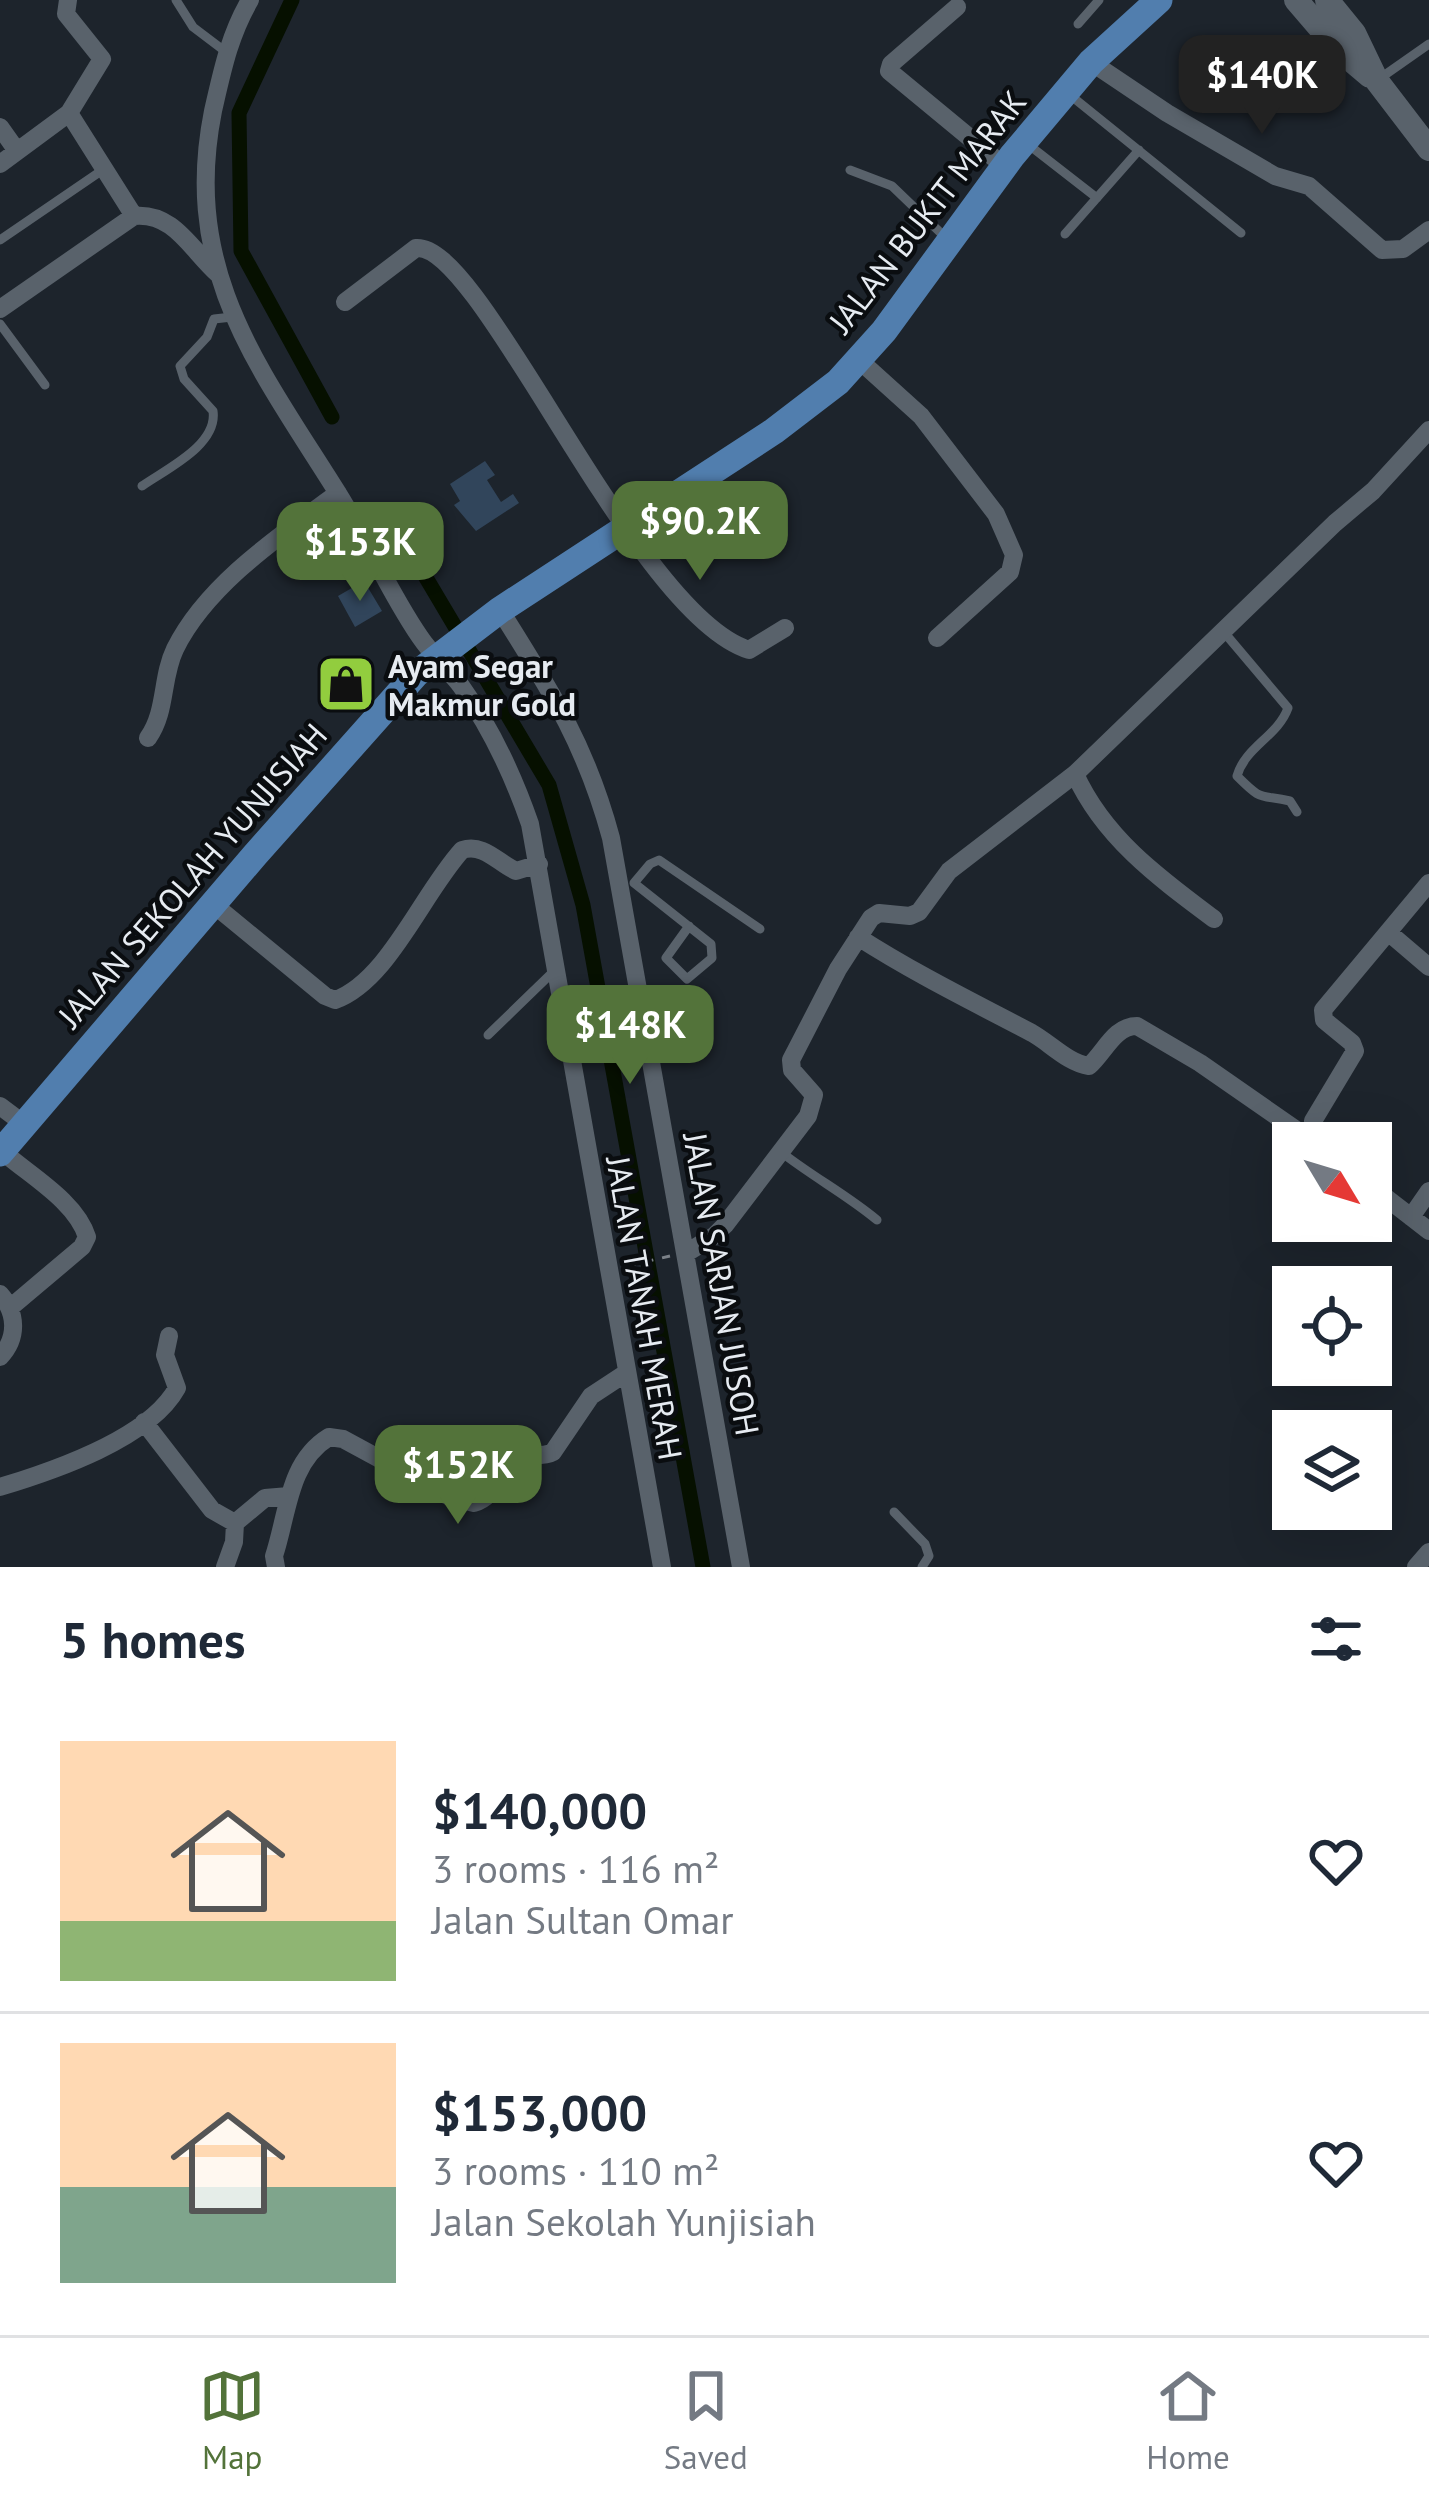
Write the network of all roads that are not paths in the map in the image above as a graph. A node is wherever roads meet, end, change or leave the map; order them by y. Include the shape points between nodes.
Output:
1 (68, 0) edge
2 (176, 0) edge
3 (250, 0) edge
4 (1099, 0) edge
5 (1296, 0) edge
6 (1328, 0) edge
7 (1151, 2) edge
8 (957, 7) dead end
9 (1078, 24) dead end
10 (1429, 44) edge
11 (226, 52) junction
12 (1096, 56) junction
13 (1377, 81) junction
14 (1066, 91) junction
15 (68, 113) junction
16 (0, 127) edge
17 (1024, 141) junction
18 (1429, 149) edge
19 (1139, 150) junction
20 (17, 152) junction
21 (0, 164) edge
22 (1004, 166) junction
23 (104, 169) junction
24 (850, 170) dead end
25 (1097, 198) junction
26 (134, 216) junction
27 (1429, 230) edge
28 (1241, 232) dead end
29 (1064, 234) dead end
30 (0, 240) edge
31 (949, 242) junction
32 (218, 274) junction
33 (345, 302) dead end
34 (0, 309) edge
35 (232, 317) junction
36 (0, 324) edge
37 (859, 361) junction
38 (45, 385) dead end
39 (1429, 430) edge
40 (142, 486) dead end
41 (338, 493) junction
42 (625, 528) junction
43 (495, 614) junction
44 (785, 628) dead end
45 (1223, 631) junction
46 (937, 638) dead end
47 (440, 653) junction
48 (148, 738) dead end
49 (1075, 774) junction
50 (1297, 812) dead end
51 (539, 864) junction
52 (1429, 883) edge
53 (628, 884) junction
54 (213, 904) junction
55 (1214, 919) dead end
56 (688, 926) junction
57 (760, 929) dead end
58 (1388, 932) junction
59 (858, 937) junction
60 (1429, 967) edge
61 (556, 970) junction
62 (488, 1035) dead end
63 (0, 1106) edge
64 (1283, 1122) edge
65 (1313, 1122) edge
66 (25, 1124) junction
67 (1, 1152) edge
68 (781, 1152) junction
69 (1429, 1191) edge
70 (1392, 1202) edge
71 (1411, 1217) junction
72 (877, 1220) dead end
73 (1429, 1231) edge
74 (680, 1254) junction
75 (6, 1300) edge
76 (169, 1336) dead end
77 (0, 1357) edge
78 (626, 1372) junction
79 (144, 1422) junction
80 (0, 1486) edge
81 (289, 1496) junction
82 (894, 1512) dead end
83 (235, 1523) junction
84 (1429, 1552) edge
85 (225, 1567) edge
86 (276, 1567) edge
87 (662, 1567) edge
88 (741, 1567) edge
89 (922, 1567) edge
90 (1416, 1567) edge

1 - 15 street via 66,14 102,59
2 - 11 lane
3 - 11 street, JALAN TANAH MERAH
4 - 9 lane
5 - 13 main road
6 - 13 main road
7 - 12 main road, JALAN BUKIT MARAK
8 - 22 street via 889,71
10 - 13 lane
11 - 32 street, JALAN TANAH MERAH via 204,157
12 - 14 main road, JALAN BUKIT MARAK
12 - 27 street via 1167,113 1275,176 1309,186 1382,250 1402,249
13 - 18 main road
14 - 17 main road, JALAN BUKIT MARAK
14 - 19 lane
15 - 20 street
15 - 23 street
16 - 20 street
17 - 22 main road, JALAN BUKIT MARAK
17 - 25 lane
19 - 25 lane
19 - 28 lane
20 - 21 street
22 - 31 main road, JALAN BUKIT MARAK
23 - 26 street
23 - 30 lane
24 - 31 lane via 892,186
25 - 29 lane
26 - 32 street via 172,225
26 - 34 street
31 - 37 main road, JALAN BUKIT MARAK
32 - 35 street, JALAN TANAH MERAH
33 - 42 street via 416,248 436,252 502,332
35 - 40 lane via 214,319 181,366 213,411 211,431
35 - 41 street, JALAN TANAH MERAH
36 - 38 lane
37 - 42 main road, JALAN BUKIT MARAK via 806,408
37 - 46 street via 921,416 996,514 1014,555 1010,572
39 - 45 street
41 - 47 street, JALAN TANAH MERAH via 406,615
41 - 48 street via 200,613 169,663
42 - 43 main road, JALAN BUKIT MARAK
42 - 44 street via 680,601 740,647 759,647
43 - 47 main road, JALAN BUKIT MARAK
43 - 53 street, JALAN SARJAN JUSOH via 554,694 586,757
45 - 49 street
45 - 50 lane via 1288,708 1237,776 1256,795 1290,801
47 - 51 street, JALAN TANAH MERAH via 502,753
47 - 54 main road, JALAN SEKOLAH YUNJISIAH
49 - 55 street via 1087,801 1141,863
49 - 59 street via 950,871 920,912 879,913
51 - 54 street via 516,871 476,848 462,850 373,978 335,1000
51 - 61 street, JALAN TANAH MERAH
52 - 58 street
53 - 56 lane
53 - 57 lane via 659,860
53 - 74 street, JALAN SARJAN JUSOH
54 - 66 main road, JALAN SEKOLAH YUNJISIAH
56 - 56 lane via 714,950 687,979 666,958
58 - 60 street
58 - 65 street via 1323,1010 1355,1051
59 - 64 street via 1080,1065 1089,1066 1128,1026 1146,1030
59 - 68 street via 791,1060 814,1105
61 - 62 lane
61 - 78 street, JALAN TANAH MERAH
63 - 66 street
66 - 67 main road, JALAN SEKOLAH YUNJISIAH
67 - 75 street via 62,1202 88,1237
68 - 72 lane
68 - 74 street via 715,1236
69 - 71 street
70 - 71 street
71 - 73 street
74 - 88 street, JALAN SARJAN JUSOH
75 - 77 street via 10,1343
76 - 79 street via 165,1354 177,1388
78 - 81 street via 591,1396 553,1452 512,1461 484,1500 450,1497 329,1437 299,1467
78 - 87 street, JALAN TANAH MERAH
79 - 80 street via 80,1460
79 - 83 street via 212,1510
81 - 83 street via 265,1498
81 - 86 street
82 - 89 lane via 925,1544
83 - 85 street
84 - 90 street

